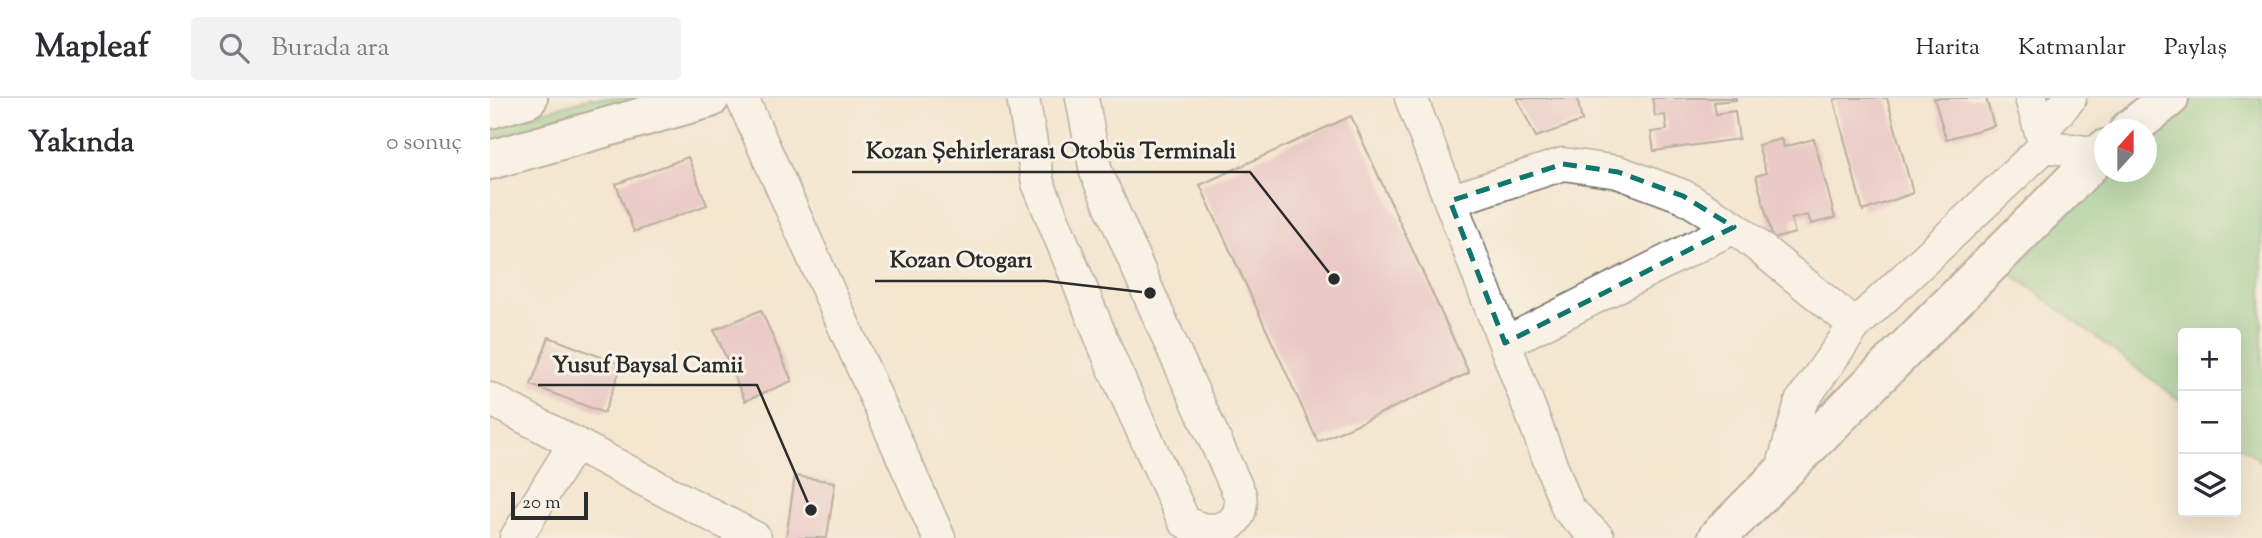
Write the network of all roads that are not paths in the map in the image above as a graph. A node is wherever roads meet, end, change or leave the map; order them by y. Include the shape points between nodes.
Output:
1 (528, 98) edge
2 (710, 98) edge
3 (742, 98) edge
4 (1023, 98) edge
5 (1082, 98) edge
6 (1411, 98) edge
7 (2031, 98) edge
8 (2070, 98) edge
9 (2132, 98) edge
10 (2169, 98) edge
11 (490, 109) edge
12 (2120, 119) edge
13 (2143, 119) edge
14 (2043, 139) junction
15 (2094, 143) edge
16 (2094, 156) edge
17 (490, 160) edge
18 (1450, 201) junction
19 (1734, 227) junction
20 (1941, 242) junction
21 (1984, 271) junction
22 (1855, 326) junction
23 (1505, 343) junction
24 (490, 399) edge
25 (575, 443) junction
26 (1781, 473) junction
27 (516, 538) edge
28 (755, 538) edge
29 (939, 538) edge
30 (1598, 538) edge
31 (1717, 538) edge

1 - 11 main road
2 - 17 main road
3 - 29 street
4 - 5 street via 1038,183 1112,364 1184,520 1200,533 1218,534 1237,518 1240,495 1096,172
6 - 18 street
7 - 14 street
8 - 14 street
9 - 12 main road
10 - 13 main road
14 - 15 street
14 - 20 street
16 - 21 main road
18 - 19 street via 1563,164 1618,172 1683,197
18 - 23 street
19 - 22 street
19 - 23 street
20 - 21 street
20 - 22 street
21 - 26 main road
22 - 26 street via 1801,402
23 - 30 street via 1569,509
24 - 25 street
25 - 27 street
25 - 28 street
26 - 31 main road

